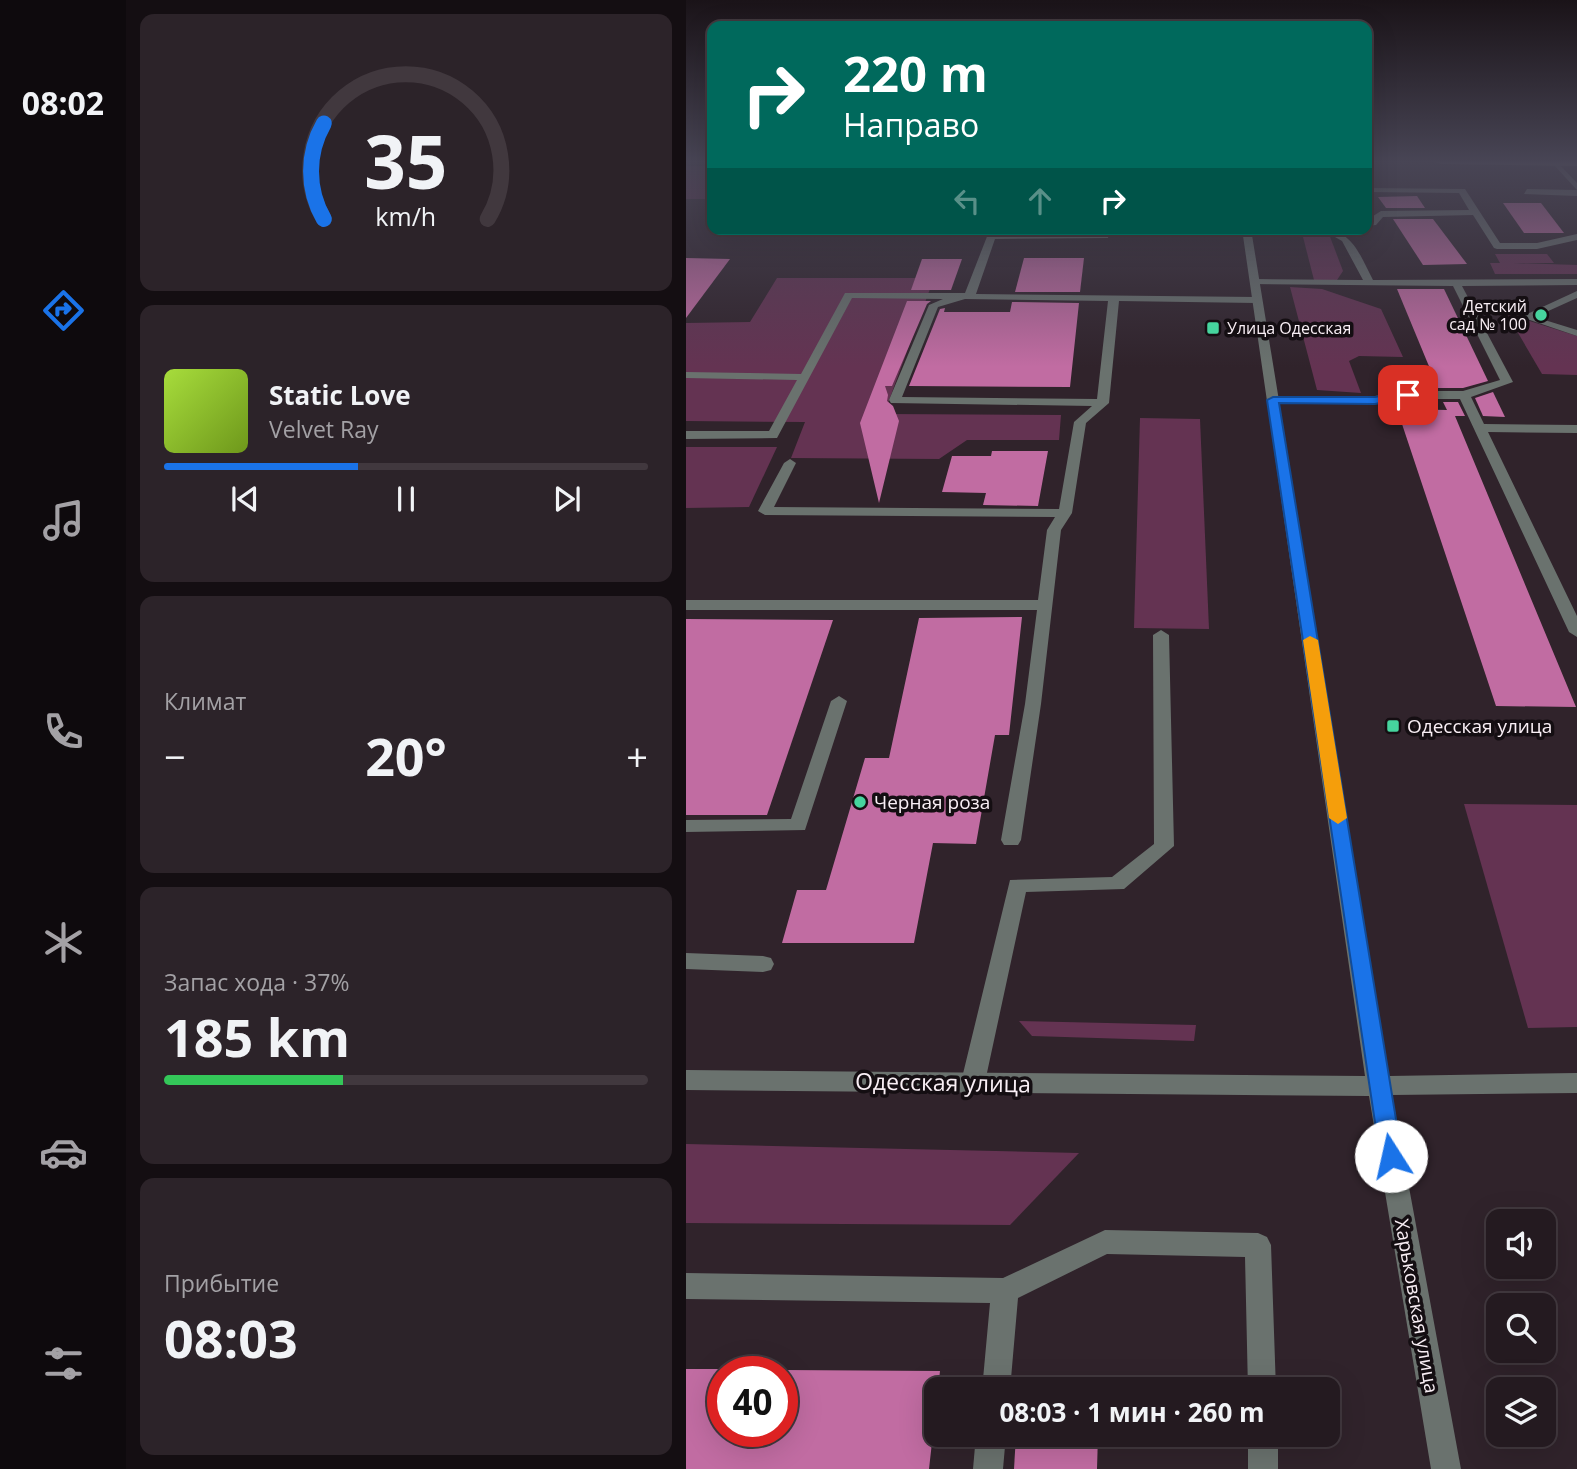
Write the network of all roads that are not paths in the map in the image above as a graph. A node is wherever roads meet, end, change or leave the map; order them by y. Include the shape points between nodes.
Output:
1 (1487, 231) edge
2 (1105, 235) edge
3 (1247, 235) edge
4 (1338, 235) edge
5 (1577, 237) edge
6 (1254, 282) junction
7 (1577, 282) edge
8 (1370, 283) junction
9 (1456, 283) junction
10 (1507, 283) junction
11 (1577, 294) edge
12 (970, 295) junction
13 (1114, 298) junction
14 (1256, 300) junction
15 (1563, 300) junction
16 (1577, 333) edge
17 (686, 375) edge
18 (804, 376) junction
19 (1464, 395) junction
20 (1273, 400) junction
21 (1103, 403) junction
22 (1480, 428) junction
23 (1577, 429) edge
24 (686, 435) edge
25 (790, 463) dead end
26 (1065, 513) junction
27 (686, 605) edge
28 (1045, 605) junction
29 (1577, 632) edge
30 (1161, 635) dead end
31 (839, 701) dead end
32 (686, 825) edge
33 (1012, 840) dead end
34 (686, 961) edge
35 (763, 964) dead end
36 (686, 1080) edge
37 (973, 1082) junction
38 (1577, 1083) edge
39 (1378, 1086) junction
40 (686, 1286) edge
41 (1005, 1291) junction
42 (997, 1377) edge
43 (1262, 1377) edge
44 (990, 1447) edge
45 (1263, 1447) edge
46 (988, 1469) edge
47 (1263, 1469) edge
48 (1446, 1469) edge

1 - 5 street via 1497,246 1537,246
2 - 12 street via 991,236
3 - 6 street, Харьковская улица
4 - 8 street via 1346,239
6 - 8 street
6 - 14 street, Харьковская улица
7 - 10 street
8 - 9 street
9 - 10 street
9 - 19 street via 1507,382
10 - 15 street
11 - 15 street
12 - 13 street
12 - 18 street via 849,295
12 - 21 street via 934,305 895,400
13 - 14 street
13 - 21 street
14 - 20 street, Харьковская улица
15 - 16 street via 1526,317
17 - 18 street
18 - 24 street via 773,435
19 - 20 street
19 - 22 street
20 - 39 street, Харьковская улица
21 - 26 street via 1080,422
22 - 23 street
22 - 29 street
25 - 26 street via 765,511
26 - 28 street via 1054,530
27 - 28 street
28 - 33 street
30 - 37 street via 1164,846 1117,884 1017,885
31 - 32 street via 799,825
34 - 35 street
36 - 37 street, Одесская улица
37 - 39 street, Одесская улица
38 - 39 street, Одесская улица
39 - 48 street, Харьковская улица
40 - 41 street
41 - 42 street
41 - 43 street via 1105,1242 1258,1245
44 - 46 street
45 - 47 street

